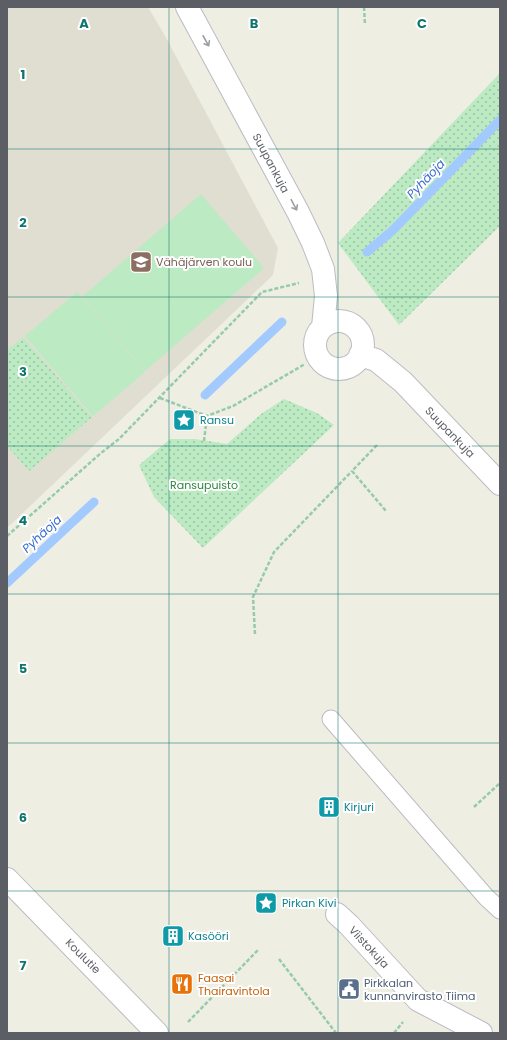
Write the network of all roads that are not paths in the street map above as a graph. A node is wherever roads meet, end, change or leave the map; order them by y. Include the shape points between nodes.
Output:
1 (187, 7) edge
2 (323, 327) junction
3 (360, 355) junction
4 (500, 484) edge
5 (330, 719) dead end
6 (7, 879) edge
7 (500, 910) edge
8 (337, 914) dead end
9 (157, 1033) edge
10 (481, 1033) edge

1 -> 2 street, Suupankuja via 313,243 323,269 326,296
2 - 3 street via 338,320 354,325 362,339
2 - 3 street, Suupankuja via 318,333 315,348 322,362 328,366 343,368 350,366
3 - 4 street, Suupankuja via 376,360 403,382
5 - 7 lane
6 - 9 street, Koulutie
8 - 10 street, Viistokuja via 418,1000

